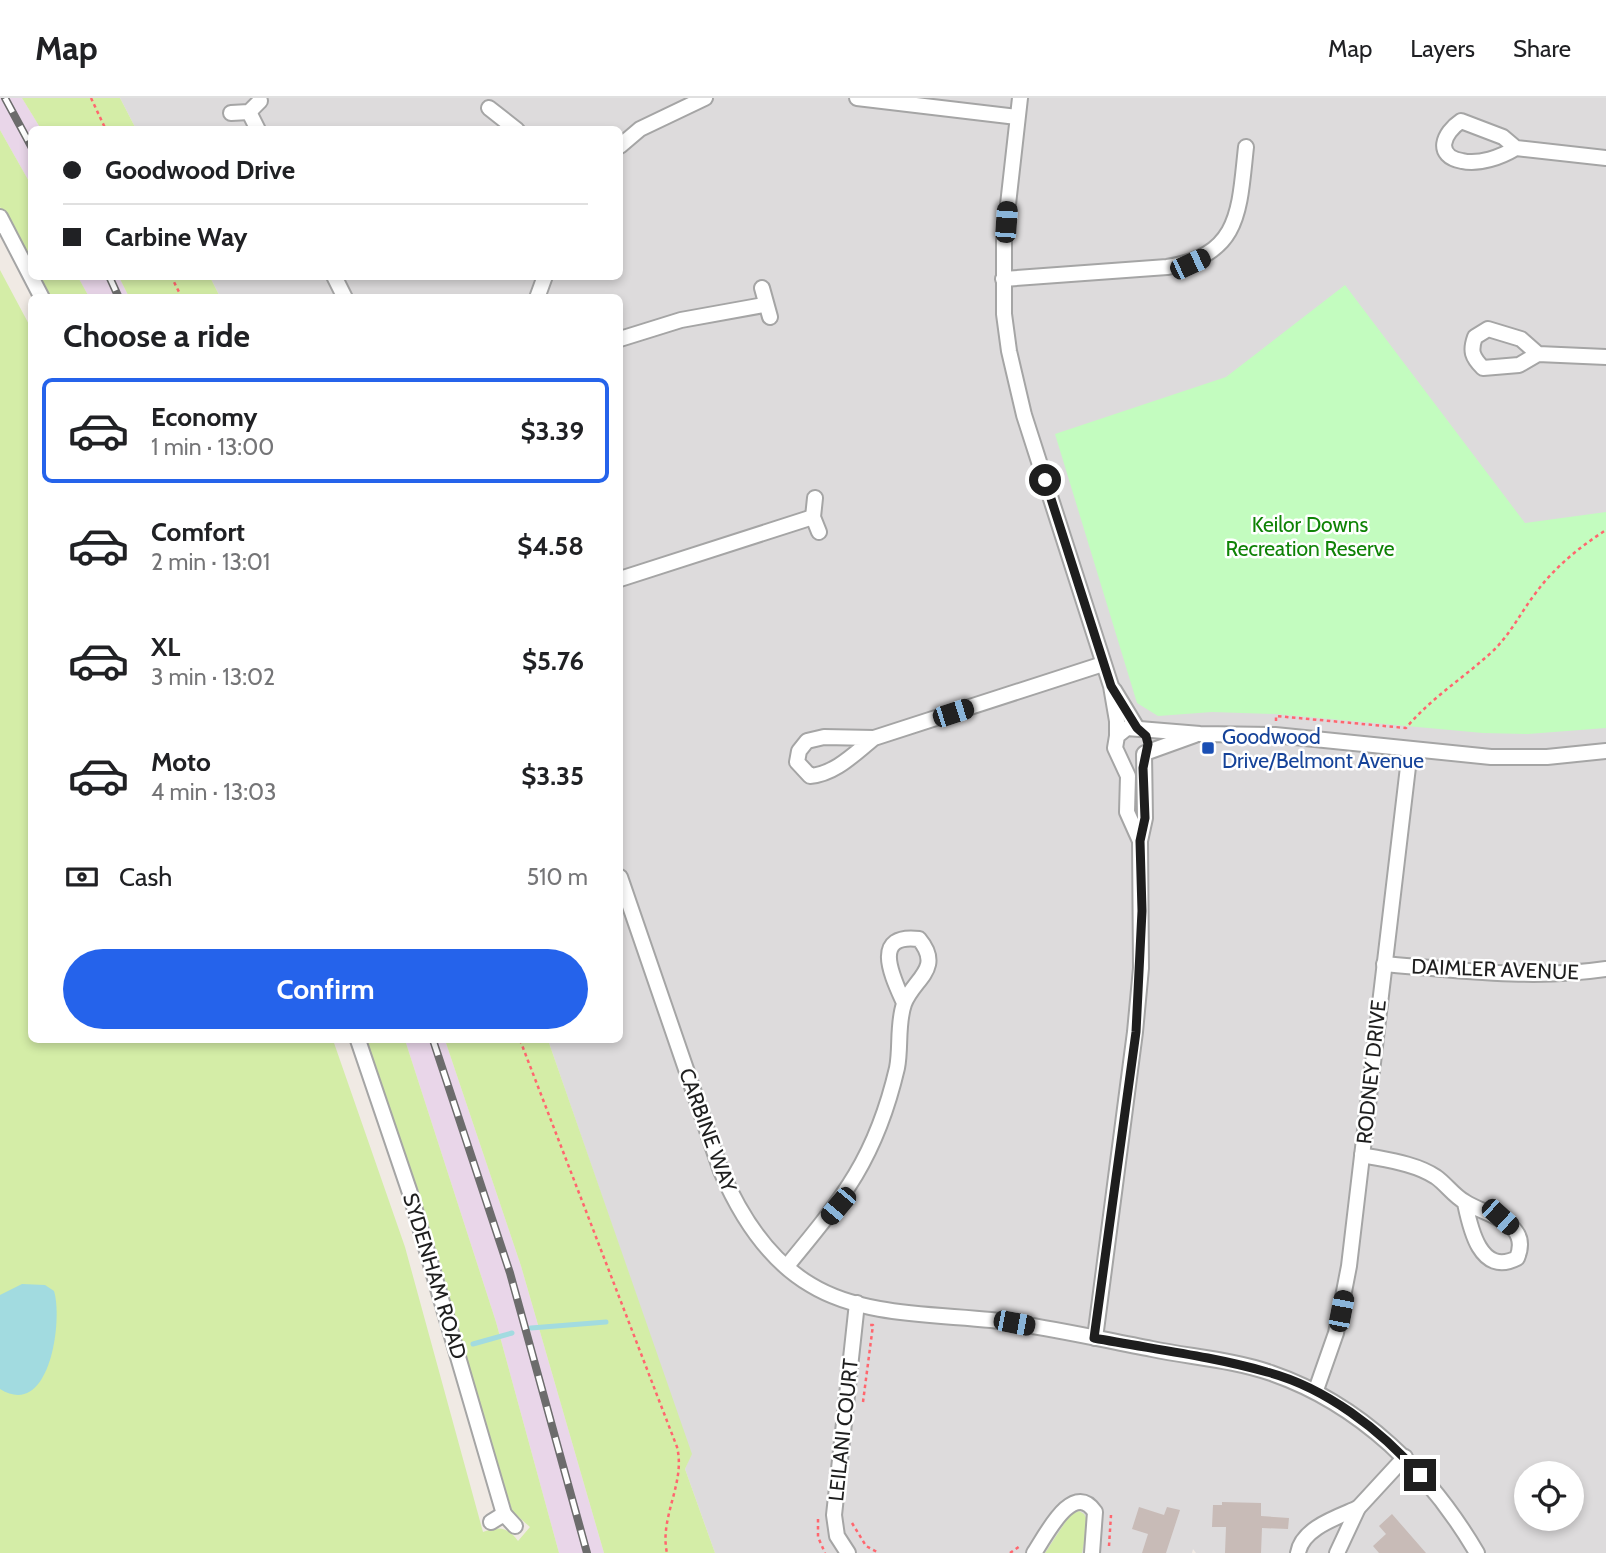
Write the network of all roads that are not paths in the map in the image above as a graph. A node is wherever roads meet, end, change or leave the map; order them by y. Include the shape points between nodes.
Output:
1 (705, 98) edge
2 (857, 98) edge
3 (1020, 98) edge
4 (260, 101) dead end
5 (489, 108) dead end
6 (249, 112) junction
7 (231, 113) dead end
8 (1017, 117) junction
9 (256, 126) edge
10 (512, 126) edge
11 (623, 144) edge
12 (1246, 147) dead end
13 (1516, 148) dead end
14 (1606, 158) edge
15 (0, 217) edge
16 (28, 271) edge
17 (1003, 279) junction
18 (762, 288) dead end
19 (623, 338) edge
20 (1538, 354) dead end
21 (1606, 358) edge
22 (815, 498) dead end
23 (813, 517) junction
24 (819, 532) dead end
25 (623, 578) edge
26 (1103, 664) junction
27 (1111, 686) junction
28 (1138, 729) junction
29 (1200, 734) junction
30 (1117, 736) junction
31 (874, 738) junction
32 (1410, 750) junction
33 (1606, 751) edge
34 (1145, 753) junction
35 (1122, 757) junction
36 (1140, 841) junction
37 (623, 886) edge
38 (1384, 964) junction
39 (1606, 969) edge
40 (904, 1003) dead end
41 (359, 1043) edge
42 (1362, 1155) junction
43 (1465, 1203) junction
44 (787, 1266) junction
45 (857, 1303) junction
46 (1094, 1338) junction
47 (1315, 1390) junction
48 (1405, 1457) junction
49 (1359, 1508) junction
50 (515, 1526) dead end
51 (848, 1553) edge
52 (1034, 1553) edge
53 (1092, 1553) edge
54 (1298, 1553) edge
55 (1337, 1553) edge
56 (1477, 1553) edge

1 - 11 street via 649,123
2 - 8 street
3 - 8 street
4 - 6 street
5 - 10 street
6 - 7 street
6 - 9 street
8 - 17 street
12 - 17 street via 1240,210 1226,239 1209,255 1167,267
13 - 14 street
15 - 16 street
17 - 26 street via 1015,380
18 - 19 street via 767,311 681,320
20 - 21 street
22 - 23 street
23 - 24 street
23 - 25 street
26 - 27 street
26 - 31 street
27 - 28 street
27 - 30 street
28 - 29 street
28 - 30 street via 1127,728
28 - 34 street via 1147,740
29 - 32 street via 1275,735
29 - 34 street
30 - 35 street via 1115,748
31 - 31 street via 821,775 810,776 797,762 807,741
32 - 33 street via 1521,758
32 - 38 street, RODNEY DRIVE
34 - 35 street via 1131,760
34 - 36 street via 1145,818
35 - 36 street via 1129,784 1127,812
36 - 46 street via 1136,1032
37 - 44 street, CARBINE WAY via 720,1171 757,1236
38 - 39 street, DAIMLER AVENUE via 1576,974
38 - 42 street, RODNEY DRIVE
40 - 44 street via 898,1065 870,1149 838,1206
41 - 50 street, SYDENHAM ROAD via 410,1193 498,1518
42 - 43 street via 1435,1176
42 - 47 street, RODNEY DRIVE via 1336,1333
43 - 43 street via 1500,1217 1516,1232 1521,1248 1517,1258 1493,1260 1478,1248
44 - 45 street, CARBINE WAY via 810,1285
45 - 46 street, CARBINE WAY
45 - 51 street, LEILANI COURT via 834,1515 837,1536
46 - 47 street, CARBINE WAY via 1269,1372
47 - 48 street, CARBINE WAY
48 - 49 street
48 - 56 street, CARBINE WAY via 1451,1509
49 - 54 street via 1313,1531 1299,1545
49 - 55 street
52 - 53 street via 1063,1510 1074,1503 1093,1508 1097,1518

